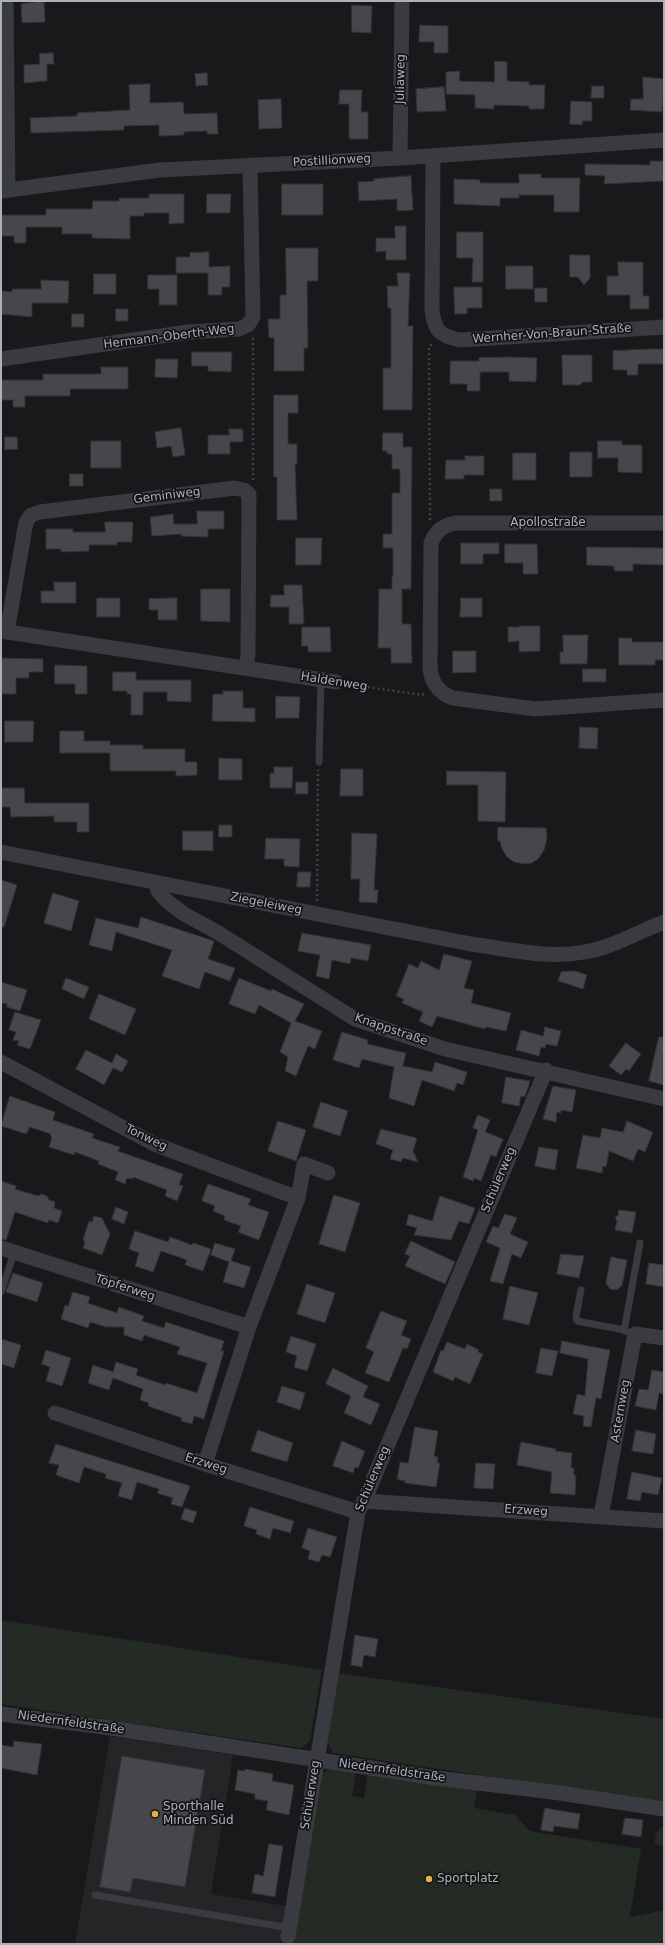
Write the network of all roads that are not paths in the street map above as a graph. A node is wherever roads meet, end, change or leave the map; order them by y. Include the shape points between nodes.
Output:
1 (6, 1) edge
2 (402, 1) edge
3 (664, 140) edge
4 (433, 156) junction
5 (400, 158) junction
6 (250, 165) junction
7 (5, 190) edge
8 (664, 327) edge
9 (1, 359) edge
10 (664, 523) edge
11 (4, 631) edge
12 (246, 668) junction
13 (328, 681) joint
14 (664, 700) edge
15 (319, 762) road end
16 (1, 852) edge
17 (156, 883) junction
18 (664, 922) edge
19 (1, 1062) edge
20 (546, 1070) junction
21 (664, 1099) edge
22 (328, 1173) dead end
23 (298, 1198) junction
24 (640, 1243) dead end
25 (7, 1250) edge
26 (581, 1290) dead end
27 (1, 1292) edge
28 (249, 1327) junction
29 (629, 1333) junction
30 (664, 1338) edge
31 (55, 1413) dead end
32 (205, 1464) junction
33 (361, 1507) junction
34 (602, 1516) junction
35 (664, 1521) edge
36 (1, 1714) edge
37 (317, 1760) junction
38 (664, 1809) edge
39 (95, 1895) dead end
40 (289, 1932) joint

1 - 7 street
2 - 5 street, Juliaweg
3 - 4 street, Postillionweg
4 - 5 street, Postillionweg
4 - 8 street, Wernher-Von-Braun-Straße via 432,309 436,328 442,335 460,340
5 - 6 street, Postillionweg
6 - 7 street, Postillionweg via 160,170
6 - 9 street, Hermann-Oberth-Weg via 253,317 248,324 232,330 189,332
10 - 14 street, Apollostraße via 455,523 443,526 435,534 431,544 430,670 437,689 453,698 535,709
11 - 12 street, Haldenweg
11 - 12 street, Geminiweg via 26,522 31,515 235,488 249,494
12 - 13 street, Haldenweg
13 - 15 lane
16 - 17 street, Ziegeleiweg
17 - 18 street, Ziegeleiweg via 471,944 533,953 565,955 602,948
17 - 20 street, Knappstraße via 158,891 167,902 184,914 355,1019 445,1048
19 - 23 street, Tonweg via 154,1144
20 - 21 street, Knappstraße
20 - 33 street, Schülerweg
22 - 23 street via 304,1164
23 - 28 street
24 - 29 lane
25 - 27 lane
25 - 28 street, Töpferweg
26 - 29 lane via 577,1321
28 - 32 street
29 - 30 street
29 - 34 street, Asternweg
31 - 32 street, Erzweg
32 - 33 street, Erzweg
33 - 34 street, Erzweg
33 - 37 street, Schülerweg
34 - 35 street, Erzweg
36 - 37 street, Niedernfeldstraße
37 - 38 street, Niedernfeldstraße
37 - 40 street, Schülerweg
39 - 40 lane

